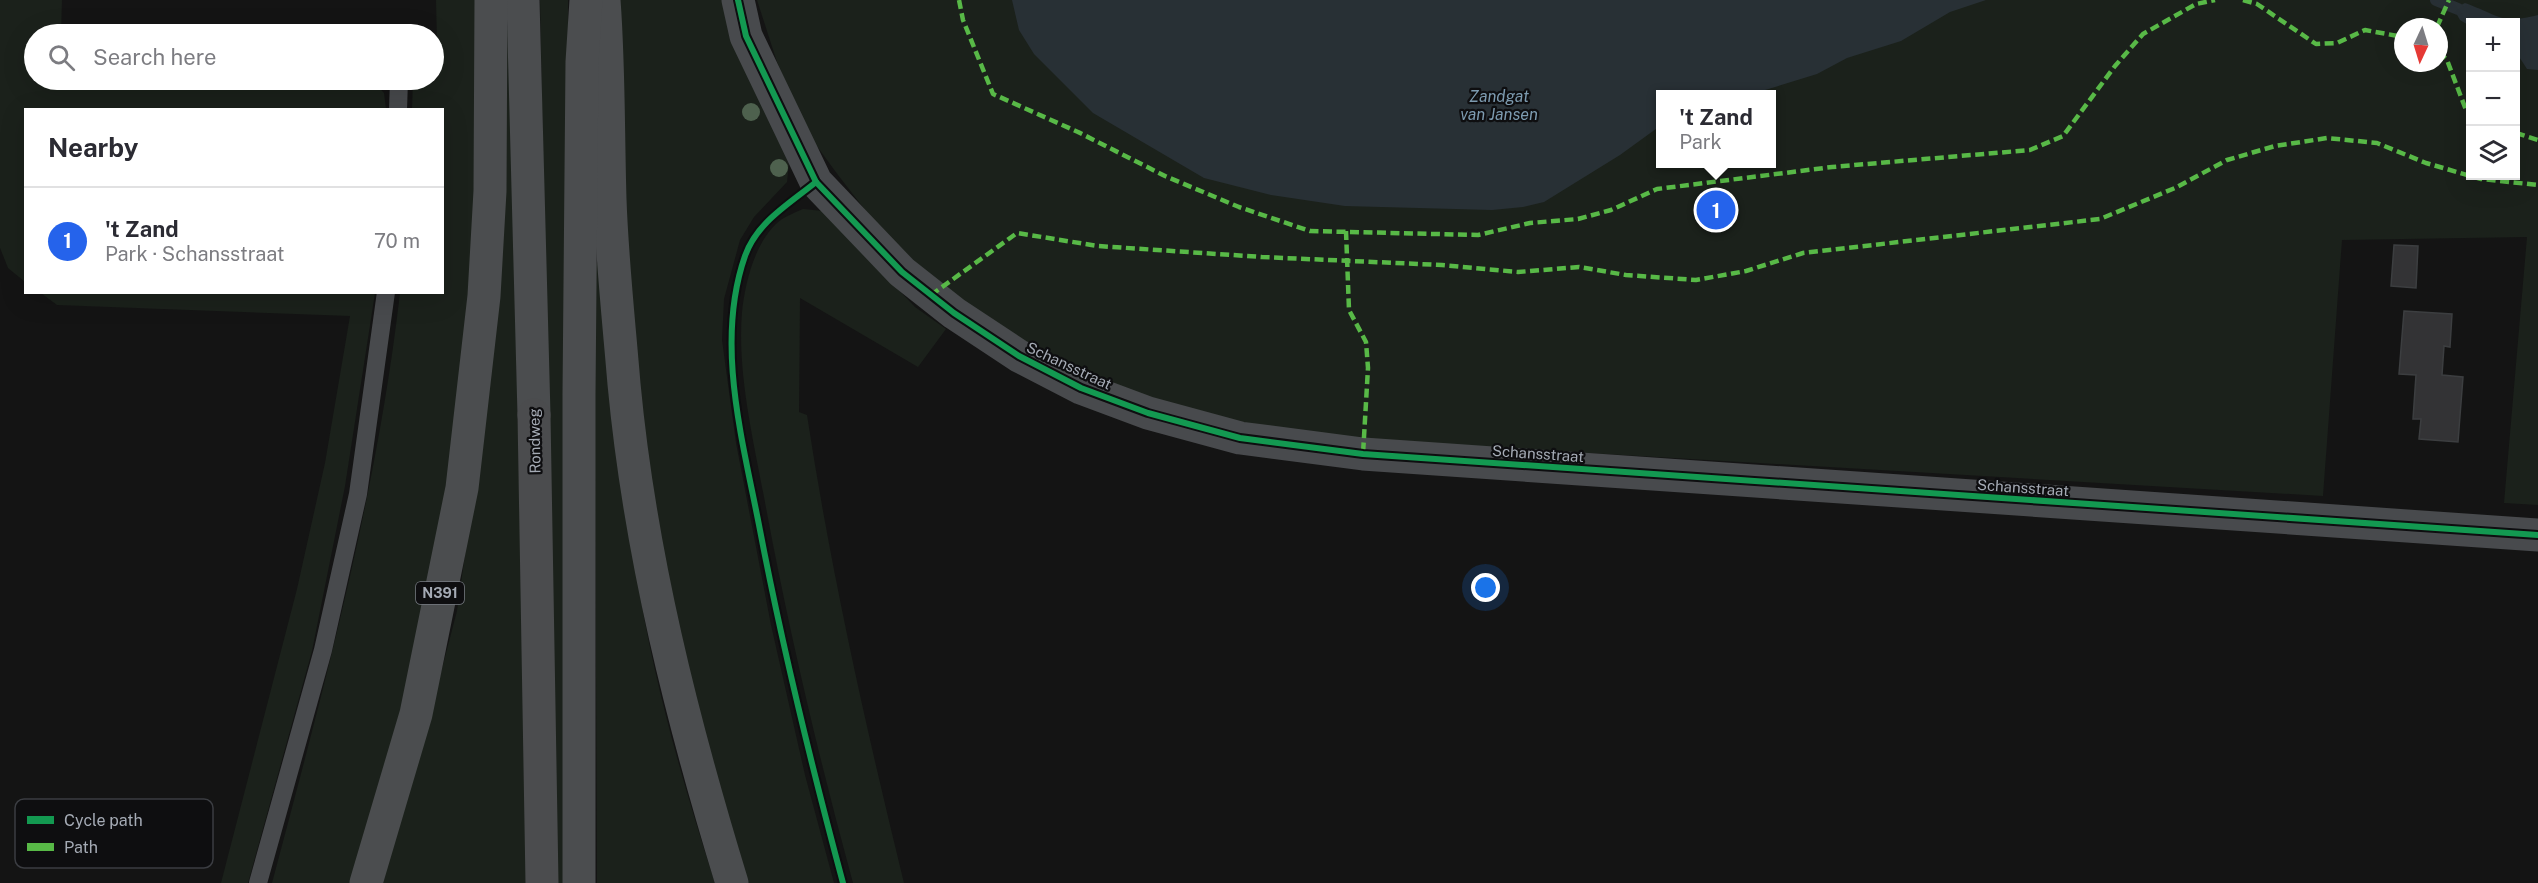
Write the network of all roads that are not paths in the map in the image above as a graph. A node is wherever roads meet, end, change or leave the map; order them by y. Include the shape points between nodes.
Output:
1 (491, 0) edge
2 (523, 0) edge
3 (586, 0) edge
4 (604, 0) edge
5 (738, 0) edge
6 (399, 90) edge
7 (398, 108) edge
8 (386, 294) edge
9 (534, 415) joint
10 (2538, 535) edge
11 (258, 883) edge
12 (366, 883) edge
13 (542, 883) edge
14 (579, 883) edge
15 (732, 883) edge

1 - 12 main road, N391 via 490,191 484,296 462,488 416,714
2 - 9 main road, Rondweg
3 - 14 main road via 579,396
4 - 15 main road via 610,201 624,386 638,499 662,628
5 - 10 street, Schansstraat via 746,36 816,182 902,272 954,314 1019,356 1081,388 1148,413 1240,438 1363,454
6 - 7 lane
8 - 11 lane via 358,494 323,650
9 - 13 highway, Rondweg

